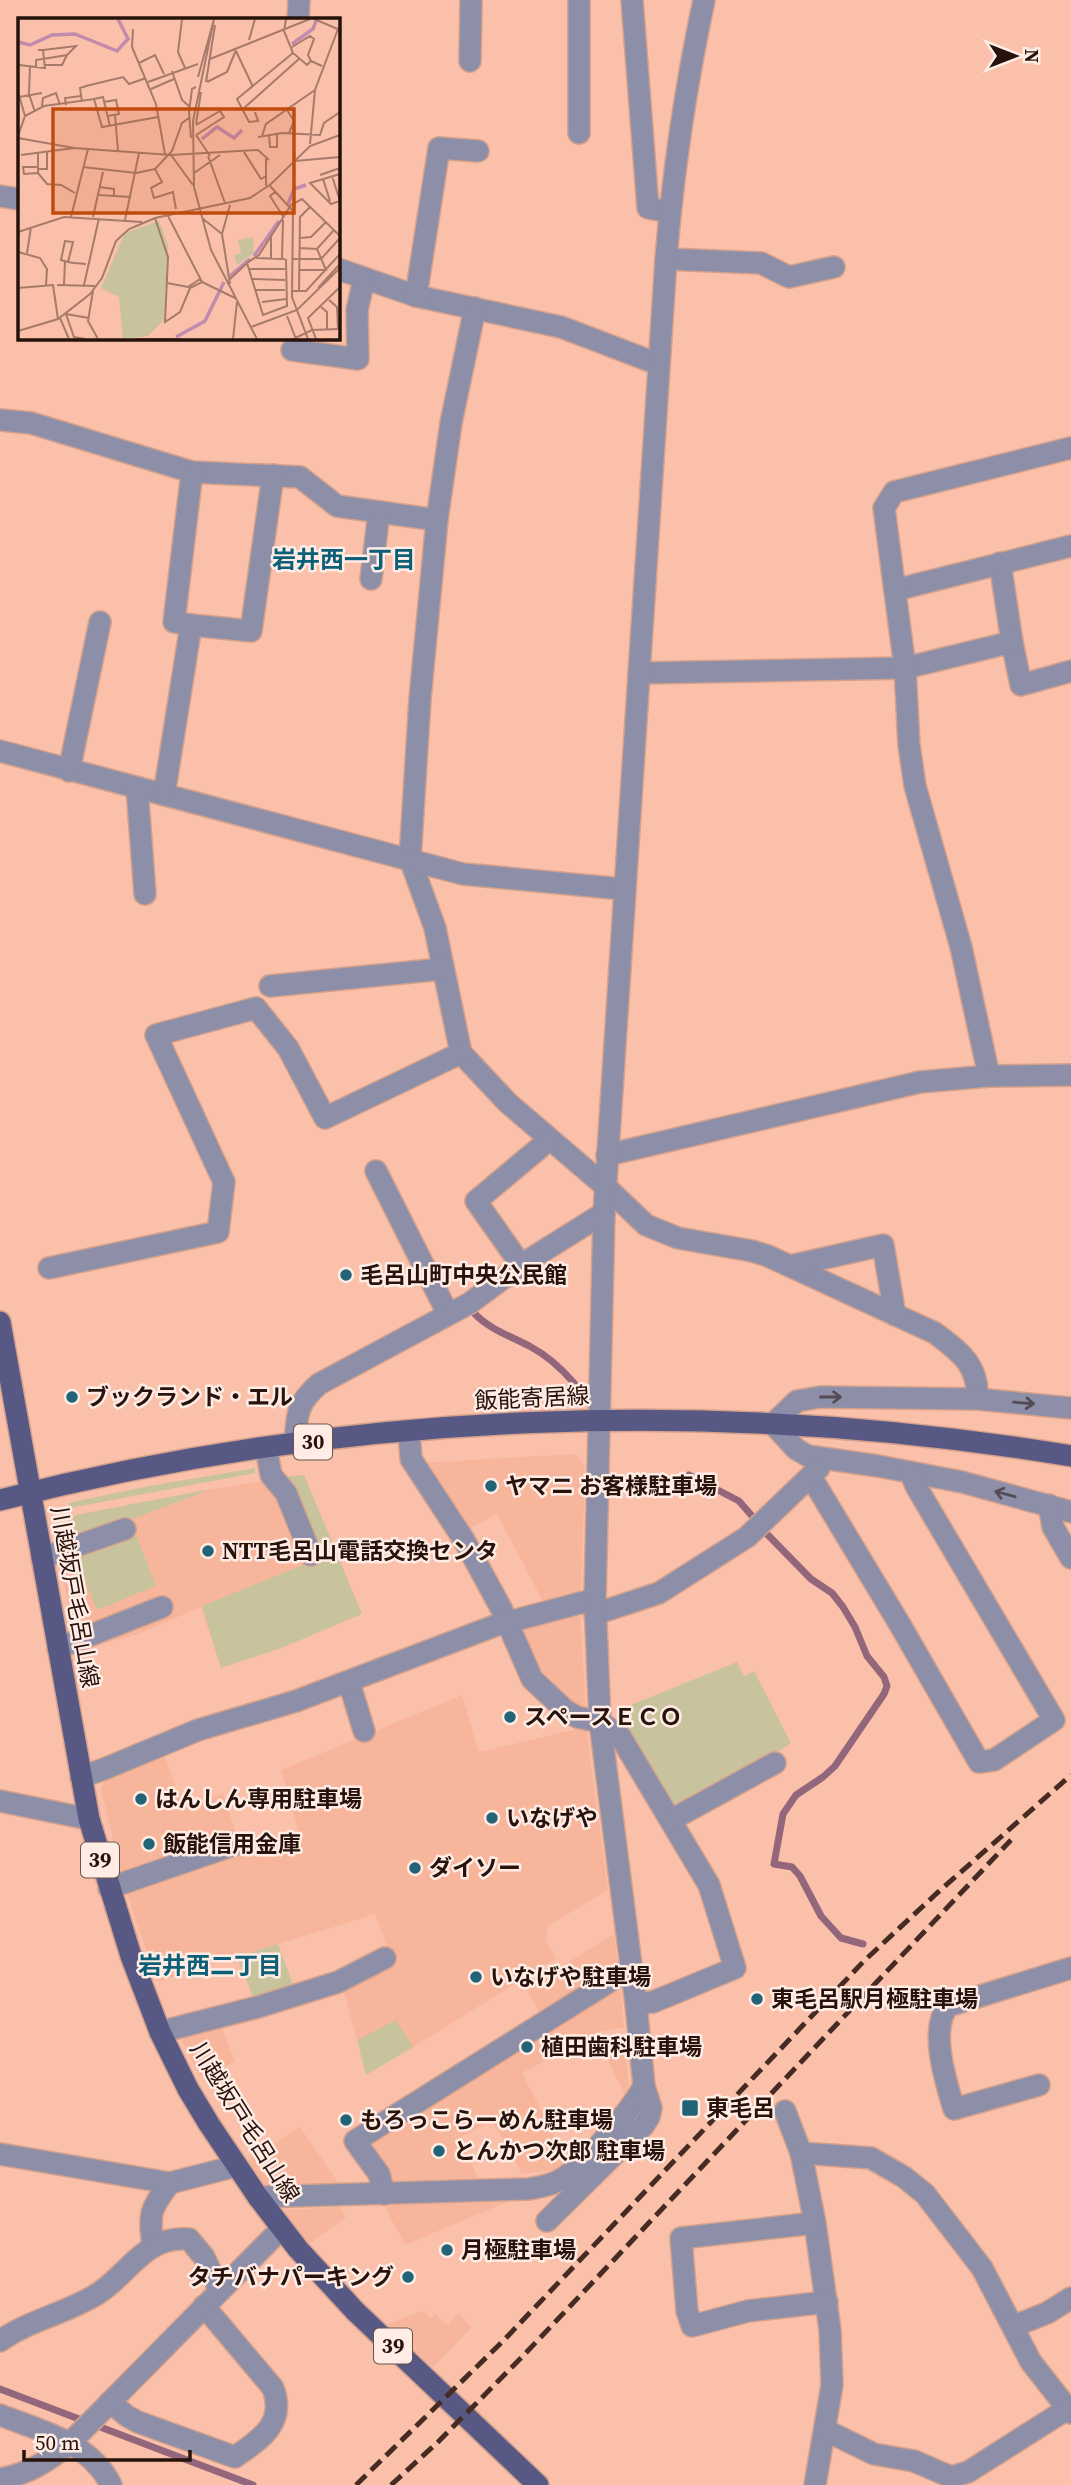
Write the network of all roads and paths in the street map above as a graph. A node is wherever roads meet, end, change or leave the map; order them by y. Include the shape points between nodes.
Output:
1 (299, 0) edge
2 (471, 0) edge
3 (579, 0) edge
4 (632, 0) edge
5 (704, 0) edge
6 (298, 18) edge
7 (470, 61) dead end
8 (579, 133) dead end
9 (478, 151) dead end
10 (0, 196) edge
11 (18, 200) edge
12 (670, 212) junction
13 (666, 258) junction
14 (834, 267) dead end
15 (340, 270) edge
16 (364, 279) junction
17 (416, 296) junction
18 (475, 308) junction
19 (292, 350) dead end
20 (658, 364) junction
21 (0, 420) edge
22 (1071, 448) edge
23 (192, 472) junction
24 (273, 475) junction
25 (379, 512) junction
26 (437, 520) junction
27 (1071, 546) edge
28 (1000, 563) junction
29 (371, 579) dead end
30 (895, 590) junction
31 (100, 622) dead end
32 (191, 625) junction
33 (1012, 642) junction
34 (905, 668) junction
35 (1071, 671) edge
36 (639, 673) junction
37 (0, 751) edge
38 (69, 771) junction
39 (137, 788) junction
40 (164, 795) junction
41 (410, 859) junction
42 (623, 889) junction
43 (145, 894) dead end
44 (442, 969) junction
45 (270, 986) dead end
46 (461, 1053) junction
47 (1071, 1075) edge
48 (989, 1076) junction
49 (549, 1140) junction
50 (607, 1155) junction
51 (376, 1171) dead end
52 (606, 1187) junction
53 (604, 1213) junction
54 (521, 1265) junction
55 (790, 1266) junction
56 (49, 1268) dead end
57 (448, 1314) junction
58 (895, 1315) junction
59 (0, 1322) edge
60 (977, 1399) junction
61 (1071, 1408) edge
62 (600, 1421) junction
63 (773, 1424) junction
64 (409, 1431) junction
65 (295, 1444) junction
66 (266, 1447) junction
67 (1071, 1456) edge
68 (817, 1469) junction
69 (909, 1472) junction
70 (30, 1492) junction
71 (0, 1500) edge
72 (1049, 1506) junction
73 (1071, 1512) edge
74 (125, 1528) dead end
75 (311, 1555) dead end
76 (42, 1558) junction
77 (1071, 1558) edge
78 (595, 1606) junction
79 (162, 1607) dead end
80 (508, 1622) junction
81 (58, 1648) junction
82 (349, 1682) junction
83 (600, 1722) junction
84 (363, 1731) dead end
85 (775, 1763) dead end
86 (80, 1777) junction
87 (0, 1801) edge
88 (89, 1819) junction
89 (671, 1820) junction
90 (234, 1845) dead end
91 (108, 1888) junction
92 (385, 1958) dead end
93 (631, 1968) junction
94 (1071, 1968) edge
95 (636, 2004) junction
96 (160, 2032) junction
97 (1039, 2085) dead end
98 (644, 2087) junction
99 (785, 2111) dead end
100 (801, 2153) junction
101 (0, 2154) edge
102 (236, 2166) junction
103 (170, 2183) junction
104 (545, 2186) junction
105 (384, 2194) junction
106 (574, 2195) junction
107 (258, 2197) junction
108 (815, 2223) junction
109 (281, 2229) junction
110 (153, 2246) junction
111 (220, 2291) junction
112 (1071, 2298) edge
113 (827, 2302) junction
114 (204, 2306) junction
115 (1014, 2326) junction
116 (0, 2341) edge
117 (105, 2408) junction
118 (1069, 2411) edge
119 (0, 2415) edge
120 (825, 2430) junction
121 (74, 2439) junction
122 (0, 2479) edge
123 (957, 2481) edge
124 (111, 2485) edge
125 (538, 2485) edge
126 (815, 2485) edge

1 - 6 street
2 - 7 street
3 - 8 street
4 - 12 street via 648,208
5 - 12 street
9 - 17 street via 439,148
10 - 11 street
12 - 13 street
13 - 14 street via 761,263 789,277
13 - 20 street
15 - 16 street
16 - 17 street
16 - 19 street via 357,310 358,359
17 - 18 street
18 - 20 street via 561,327
18 - 26 street
20 - 36 street
21 - 23 street via 31,423
22 - 30 street via 894,492 884,508
23 - 24 street
23 - 32 street via 174,622
24 - 25 street via 300,477 337,506
24 - 32 street via 251,631
25 - 26 street
25 - 29 street
26 - 41 street
27 - 28 street
28 - 30 street
28 - 33 street
30 - 34 street
31 - 38 street
32 - 40 street
33 - 34 street
33 - 35 street via 1021,685
34 - 36 street
34 - 48 street via 915,786 961,947
36 - 42 street
37 - 38 street
38 - 39 street
39 - 40 street
39 - 43 street
40 - 41 street
41 - 42 street via 463,874
41 - 44 street via 435,928
42 - 50 street
44 - 45 street
44 - 46 street
46 - 49 street
46 - 56 street via 325,1118 288,1048 256,1008 156,1035 225,1182 218,1232
47 - 48 street
48 - 50 street via 920,1082
49 - 52 street
49 - 54 street via 476,1201
50 - 52 street
51 - 57 street
52 - 53 street
52 - 55 street via 646,1226 678,1238 752,1251
53 - 54 street
53 - 62 street
54 - 57 street
55 - 58 street
55 - 58 street via 883,1245
57 - 65 street via 319,1384 297,1412
58 - 60 street via 935,1333 959,1351 974,1370
59 - 70 main road, 川越坂戸毛呂山線 / 39
60 -> 61 street
63 -> 60 street via 797,1401 820,1397
62 - 63 main road, 飯能寄居線 / 30
62 - 64 main road, 飯能寄居線 / 30
62 - 78 street
63 - 67 main road, 飯能寄居線 / 30 via 939,1438
63 - 68 street
64 - 65 main road, 飯能寄居線 / 30
64 - 80 street via 411,1460 464,1540
65 - 66 main road, 飯能寄居線 / 30
66 - 70 main road, 飯能寄居線 / 30
66 - 75 street via 271,1475 286,1493
68 - 69 street
68 - 69 street via 979,1762 994,1760 1054,1720
68 - 78 street via 747,1537 659,1593
72 -> 69 street
70 - 71 main road, 飯能寄居線 / 30
70 - 76 main road, 川越坂戸毛呂山線 / 39
72 - 73 street
72 - 77 street via 1053,1527
74 - 76 street
76 - 81 main road, 川越坂戸毛呂山線 / 39
78 - 80 street
78 - 83 street
79 - 81 street
80 - 82 street
80 - 83 street via 532,1679 565,1710
81 - 86 main road, 川越坂戸毛呂山線 / 39
82 - 84 street
82 - 86 street via 198,1730
83 - 89 street via 620,1736
83 - 93 street
85 - 89 street
86 - 88 main road, 川越坂戸毛呂山線 / 39
87 - 88 street
88 - 91 main road, 川越坂戸毛呂山線 / 39
89 - 95 street via 709,1885 736,1968
90 - 91 street
91 - 96 main road, 川越坂戸毛呂山線 / 39
92 - 96 street via 338,1982
93 - 95 street
93 - 105 street via 355,2141 379,2174
94 - 97 street via 948,2006 942,2014 940,2059 954,2109
95 - 98 street
96 - 102 main road, 川越坂戸毛呂山線 / 39 via 188,2089
98 - 104 street via 575,2169
98 - 106 street via 649,2117
99 - 100 street
100 - 108 street
100 - 115 street via 870,2158 904,2176 925,2194 982,2268
101 - 103 street
102 - 103 street
102 - 107 main road, 川越坂戸毛呂山線 / 39
103 - 110 street via 149,2218
104 - 105 street
104 - 106 street
104 - 106 street via 547,2221
105 - 107 street
107 - 109 main road, 川越坂戸毛呂山線 / 39
108 - 113 street
108 - 113 street via 681,2238 687,2311 692,2326 748,2311
109 - 111 street
109 - 125 main road, 川越坂戸毛呂山線 / 39 via 355,2311
110 - 111 street via 176,2238 190,2239
110 - 116 street via 96,2295
111 - 114 street
112 - 115 street
113 - 120 street via 832,2385
114 - 117 street
114 - 117 street via 273,2388 276,2418 268,2430 235,2457
115 - 118 street via 1031,2362
117 - 121 street
118 - 123 street
119 - 121 street
120 - 123 street via 874,2454 914,2461
120 - 126 street
121 - 122 street via 41,2466
121 - 124 street

